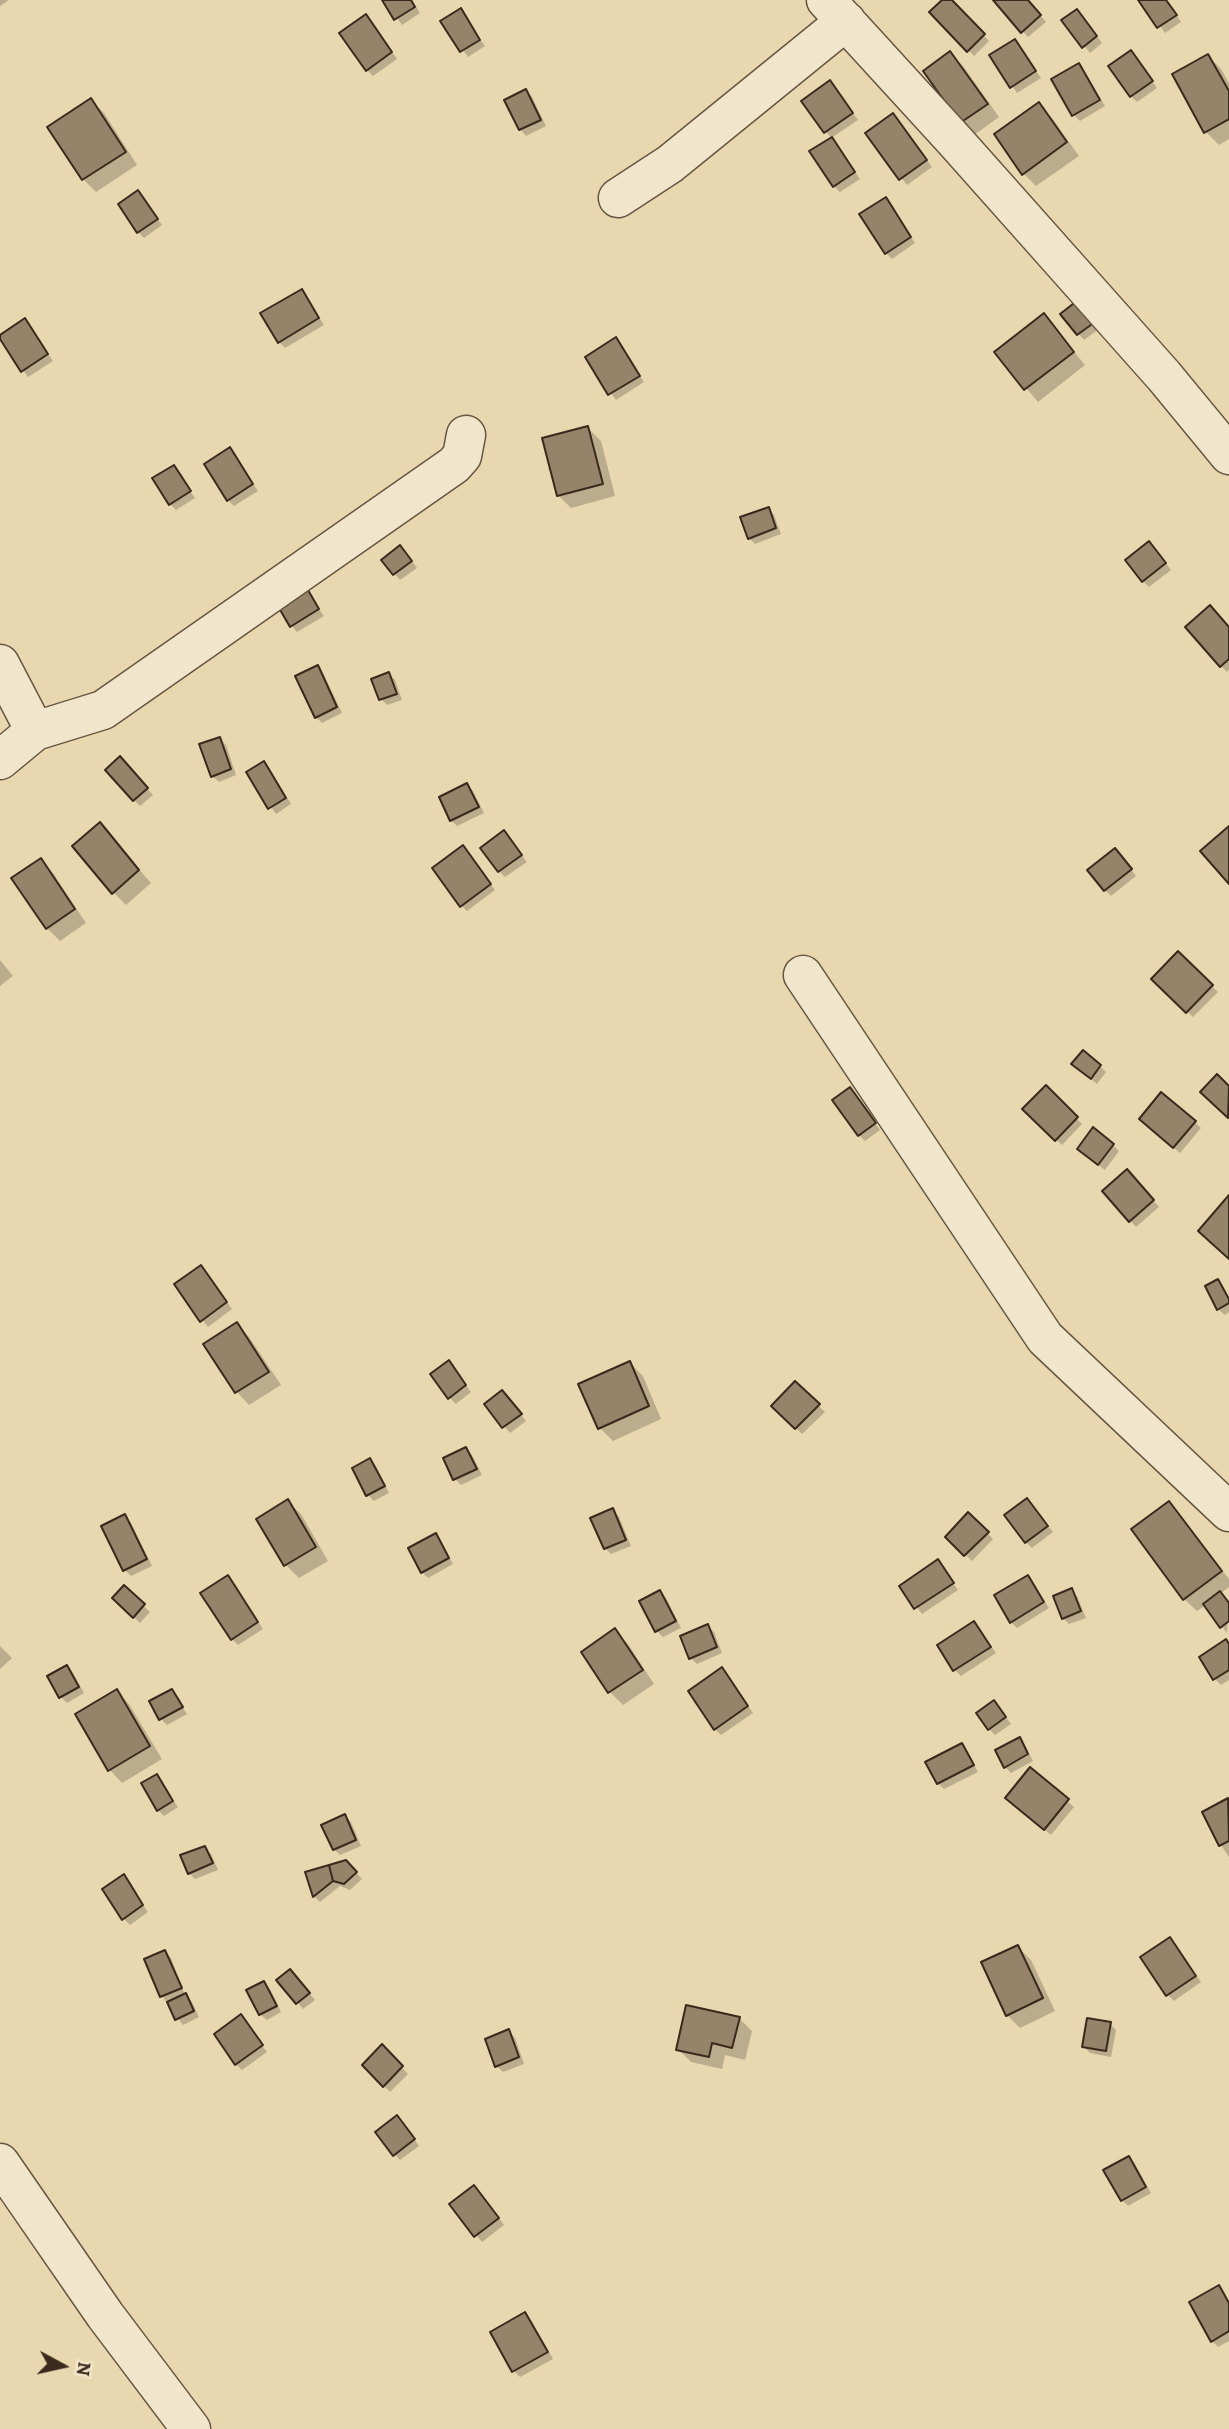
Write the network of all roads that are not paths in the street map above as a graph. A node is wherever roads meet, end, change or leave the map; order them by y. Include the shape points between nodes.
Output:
1 (836, 11) edge
2 (618, 198) dead end
3 (466, 435) dead end
4 (1229, 455) edge
5 (0, 664) edge
6 (35, 731) junction
7 (0, 760) edge
8 (803, 975) dead end
9 (1229, 1512) edge
10 (0, 2163) edge
11 (191, 2429) edge

1 - 2 street via 670,164
1 - 4 street via 956,141
3 - 6 street via 463,456 454,465 103,710
5 - 6 street
6 - 7 street
8 - 9 street via 1045,1338
10 - 11 street

